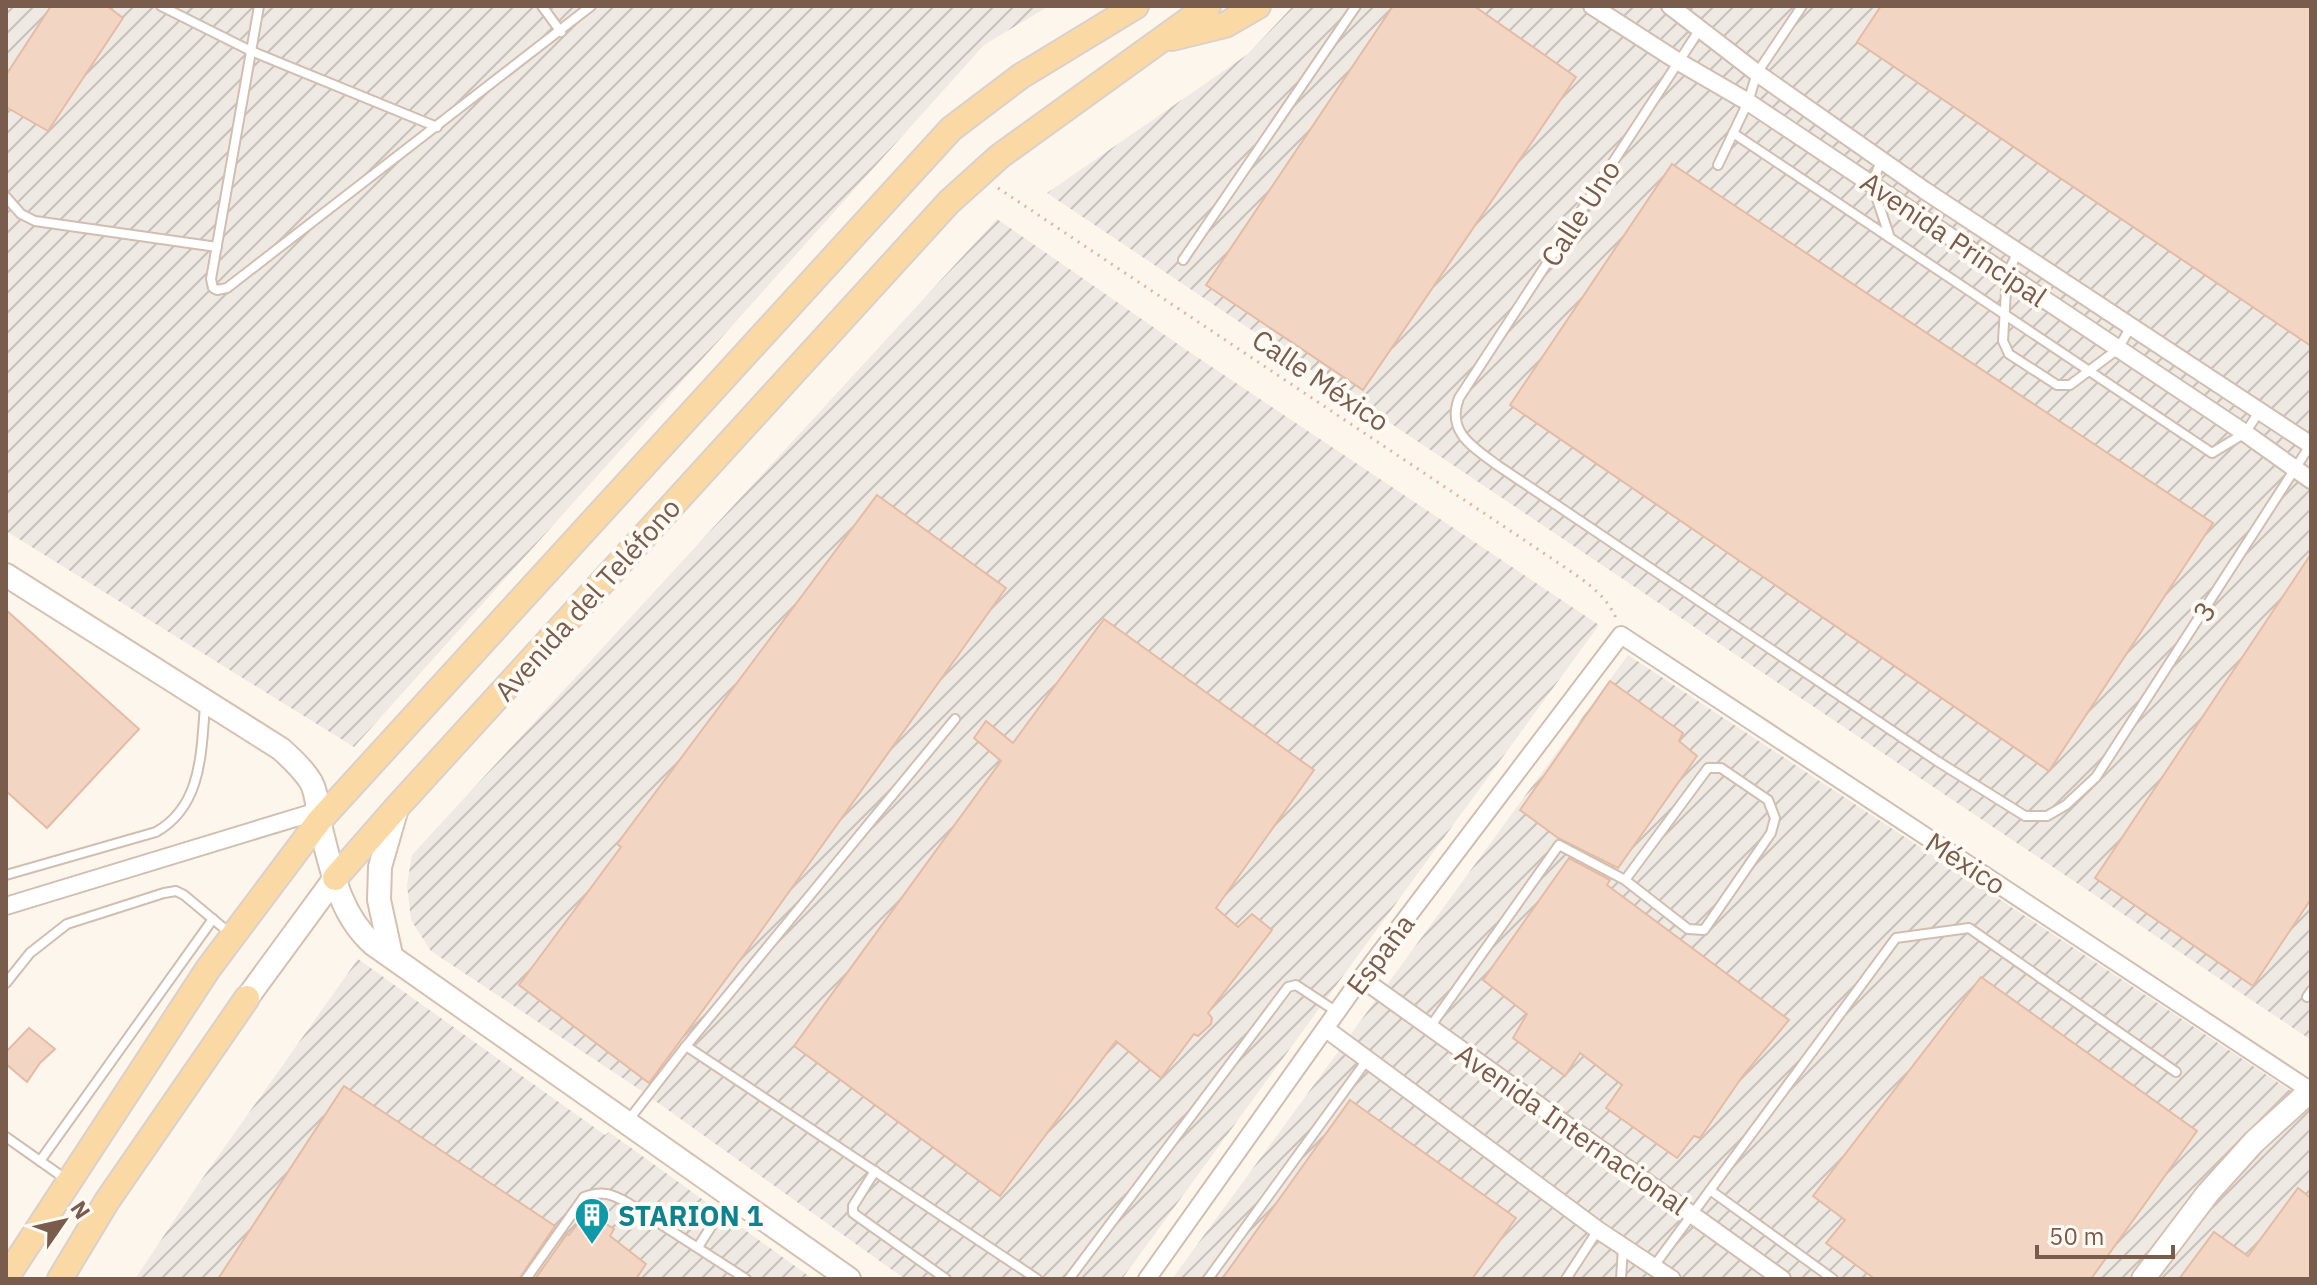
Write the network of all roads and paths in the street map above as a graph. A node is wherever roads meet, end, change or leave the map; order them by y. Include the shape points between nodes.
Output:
1 (161, 6) edge
2 (259, 6) edge
3 (542, 6) edge
4 (591, 6) edge
5 (1119, 6) edge
6 (1136, 6) edge
7 (1208, 6) edge
8 (1258, 6) edge
9 (1356, 6) edge
10 (1592, 6) edge
11 (1670, 6) edge
12 (1802, 6) edge
13 (1101, 27) junction
14 (1700, 28) junction
15 (561, 32) junction
16 (1162, 40) junction
17 (251, 51) junction
18 (1679, 62) junction
19 (1757, 73) junction
20 (1748, 102) junction
21 (437, 127) junction
22 (1733, 133) junction
23 (1881, 160) junction
24 (1718, 165) dead end
25 (978, 174) junction
26 (1872, 184) junction
27 (6, 197) edge
28 (1890, 238) junction
29 (217, 247) junction
30 (2018, 252) junction
31 (1183, 260) dead end
32 (2007, 274) junction
33 (2004, 314) junction
34 (2130, 328) junction
35 (2118, 349) junction
36 (2089, 371) junction
37 (1459, 398) joint
38 (2259, 412) junction
39 (2245, 433) junction
40 (2311, 445) edge
41 (2297, 468) junction
42 (2311, 480) edge
43 (6, 575) edge
44 (1621, 635) junction
45 (205, 701) junction
46 (955, 719) dead end
47 (398, 806) junction
48 (319, 816) junction
49 (6, 875) edge
50 (335, 878) junction
51 (1625, 880) junction
52 (6, 906) edge
53 (213, 919) junction
54 (233, 936) junction
55 (391, 955) junction
56 (1361, 978) junction
57 (6, 983) edge
58 (247, 998) joint
59 (1337, 1012) junction
60 (1430, 1027) junction
61 (1326, 1029) junction
62 (686, 1046) junction
63 (1367, 1059) junction
64 (2176, 1072) dead end
65 (2311, 1091) edge
66 (626, 1122) junction
67 (6, 1137) edge
68 (40, 1161) junction
69 (875, 1171) junction
70 (68, 1180) junction
71 (1710, 1190) junction
72 (730, 1196) junction
73 (1691, 1214) junction
74 (1598, 1230) junction
75 (1624, 1246) junction
76 (698, 1247) junction
77 (1654, 1266) junction
78 (6, 1278) edge
79 (60, 1279) edge
80 (526, 1279) edge
81 (746, 1279) edge
82 (849, 1279) edge
83 (946, 1279) edge
84 (1037, 1279) edge
85 (1069, 1279) edge
86 (1147, 1279) edge
87 (1208, 1279) edge
88 (1566, 1279) edge
89 (1621, 1279) edge
90 (1672, 1279) edge
91 (1782, 1279) edge
92 (1833, 1279) edge
93 (2143, 1279) edge

1 - 17 lane
2 - 17 lane
3 - 15 lane
4 - 15 lane
5 - 13 main road
6 - 13 main road, Avenida del Teléfono
7 - 16 main road, Avenida del Teléfono
8 - 16 main road via 1225,25
9 - 31 lane
10 - 18 street, Avenida Principal
11 - 14 street, Avenida Principal
12 - 19 lane
13 - 48 main road, Avenida del Teléfono via 985,101 920,160
14 - 18 lane, Calle Uno
14 - 19 street, Avenida Principal
15 - 21 lane
16 - 25 main road, Avenida del Teléfono
17 - 21 lane
17 - 29 lane
18 - 20 street, Avenida Principal
18 - 37 lane, Calle Uno
19 - 20 lane
19 - 23 street, Avenida Principal
20 - 22 lane
20 - 26 street, Avenida Principal
21 - 29 lane via 225,290 211,284
22 - 24 lane
22 - 28 lane
23 - 26 lane
23 - 30 street, Avenida Principal
25 - 44 path, Calle México via 1580,578 1606,600
25 - 47 main road, Avenida del Teléfono
26 - 28 lane
26 - 32 street, Avenida Principal
27 - 29 lane via 35,221
28 - 33 lane
30 - 32 lane
30 - 34 street, Avenida Principal
32 - 33 lane
32 - 35 street, Avenida Principal
33 - 36 lane
33 - 36 lane via 2003,341 2009,354 2057,385 2070,385
34 - 35 lane
34 - 38 street, Avenida Principal
35 - 36 lane
35 - 39 street, Avenida Principal
36 - 39 lane via 2212,453
37 - 41 lane, 3 via 1455,422 1487,458 2025,816 2047,816 2096,777
38 - 39 lane
38 - 40 street, Avenida Principal
39 - 41 street, Avenida Principal
40 - 41 lane, 3
41 - 42 street, Avenida Principal
43 - 45 main road
44 - 56 street, España
44 - 65 street, México
45 - 48 main road via 299,765 311,783
45 - 49 lane via 200,762 185,806 172,823
46 - 62 lane
47 - 50 main road, Avenida del Teléfono
47 - 55 main road via 380,867 379,900
48 - 50 main road
48 - 52 street
48 - 54 main road, Avenida del Teléfono
50 - 55 main road via 357,929
50 - 58 main road, Avenida del Teléfono
51 - 51 lane via 1688,929 1704,930 1771,833 1775,818 1768,800 1721,768 1708,768
51 - 60 lane via 1559,845
53 - 54 lane
53 - 57 lane via 184,895 164,893 67,924 30,953
53 - 68 lane
54 - 70 main road, Avenida del Teléfono
55 - 66 main road
56 - 59 street, España
56 - 60 street, Avenida Internacional
58 - 79 main road, Avenida del Teléfono via 107,1201
59 - 61 street, España
59 - 85 lane via 1296,985 1288,987
60 - 73 street, Avenida Internacional
61 - 63 street
61 - 86 street, España
62 - 66 lane
62 - 69 lane
63 - 74 street
63 - 87 lane
64 - 71 lane via 1969,928 1896,938
65 - 93 main road via 2208,1193
66 - 72 main road
67 - 68 lane
68 - 70 lane
69 - 83 lane via 853,1213
69 - 84 lane
70 - 78 main road, Avenida del Teléfono
71 - 73 lane
71 - 92 lane
72 - 76 lane
72 - 82 main road
73 - 77 lane
73 - 91 street, Avenida Internacional
74 - 75 street
74 - 88 lane
75 - 77 street
75 - 89 lane
76 - 80 lane via 612,1194 597,1192 584,1197
76 - 81 lane
77 - 90 street

